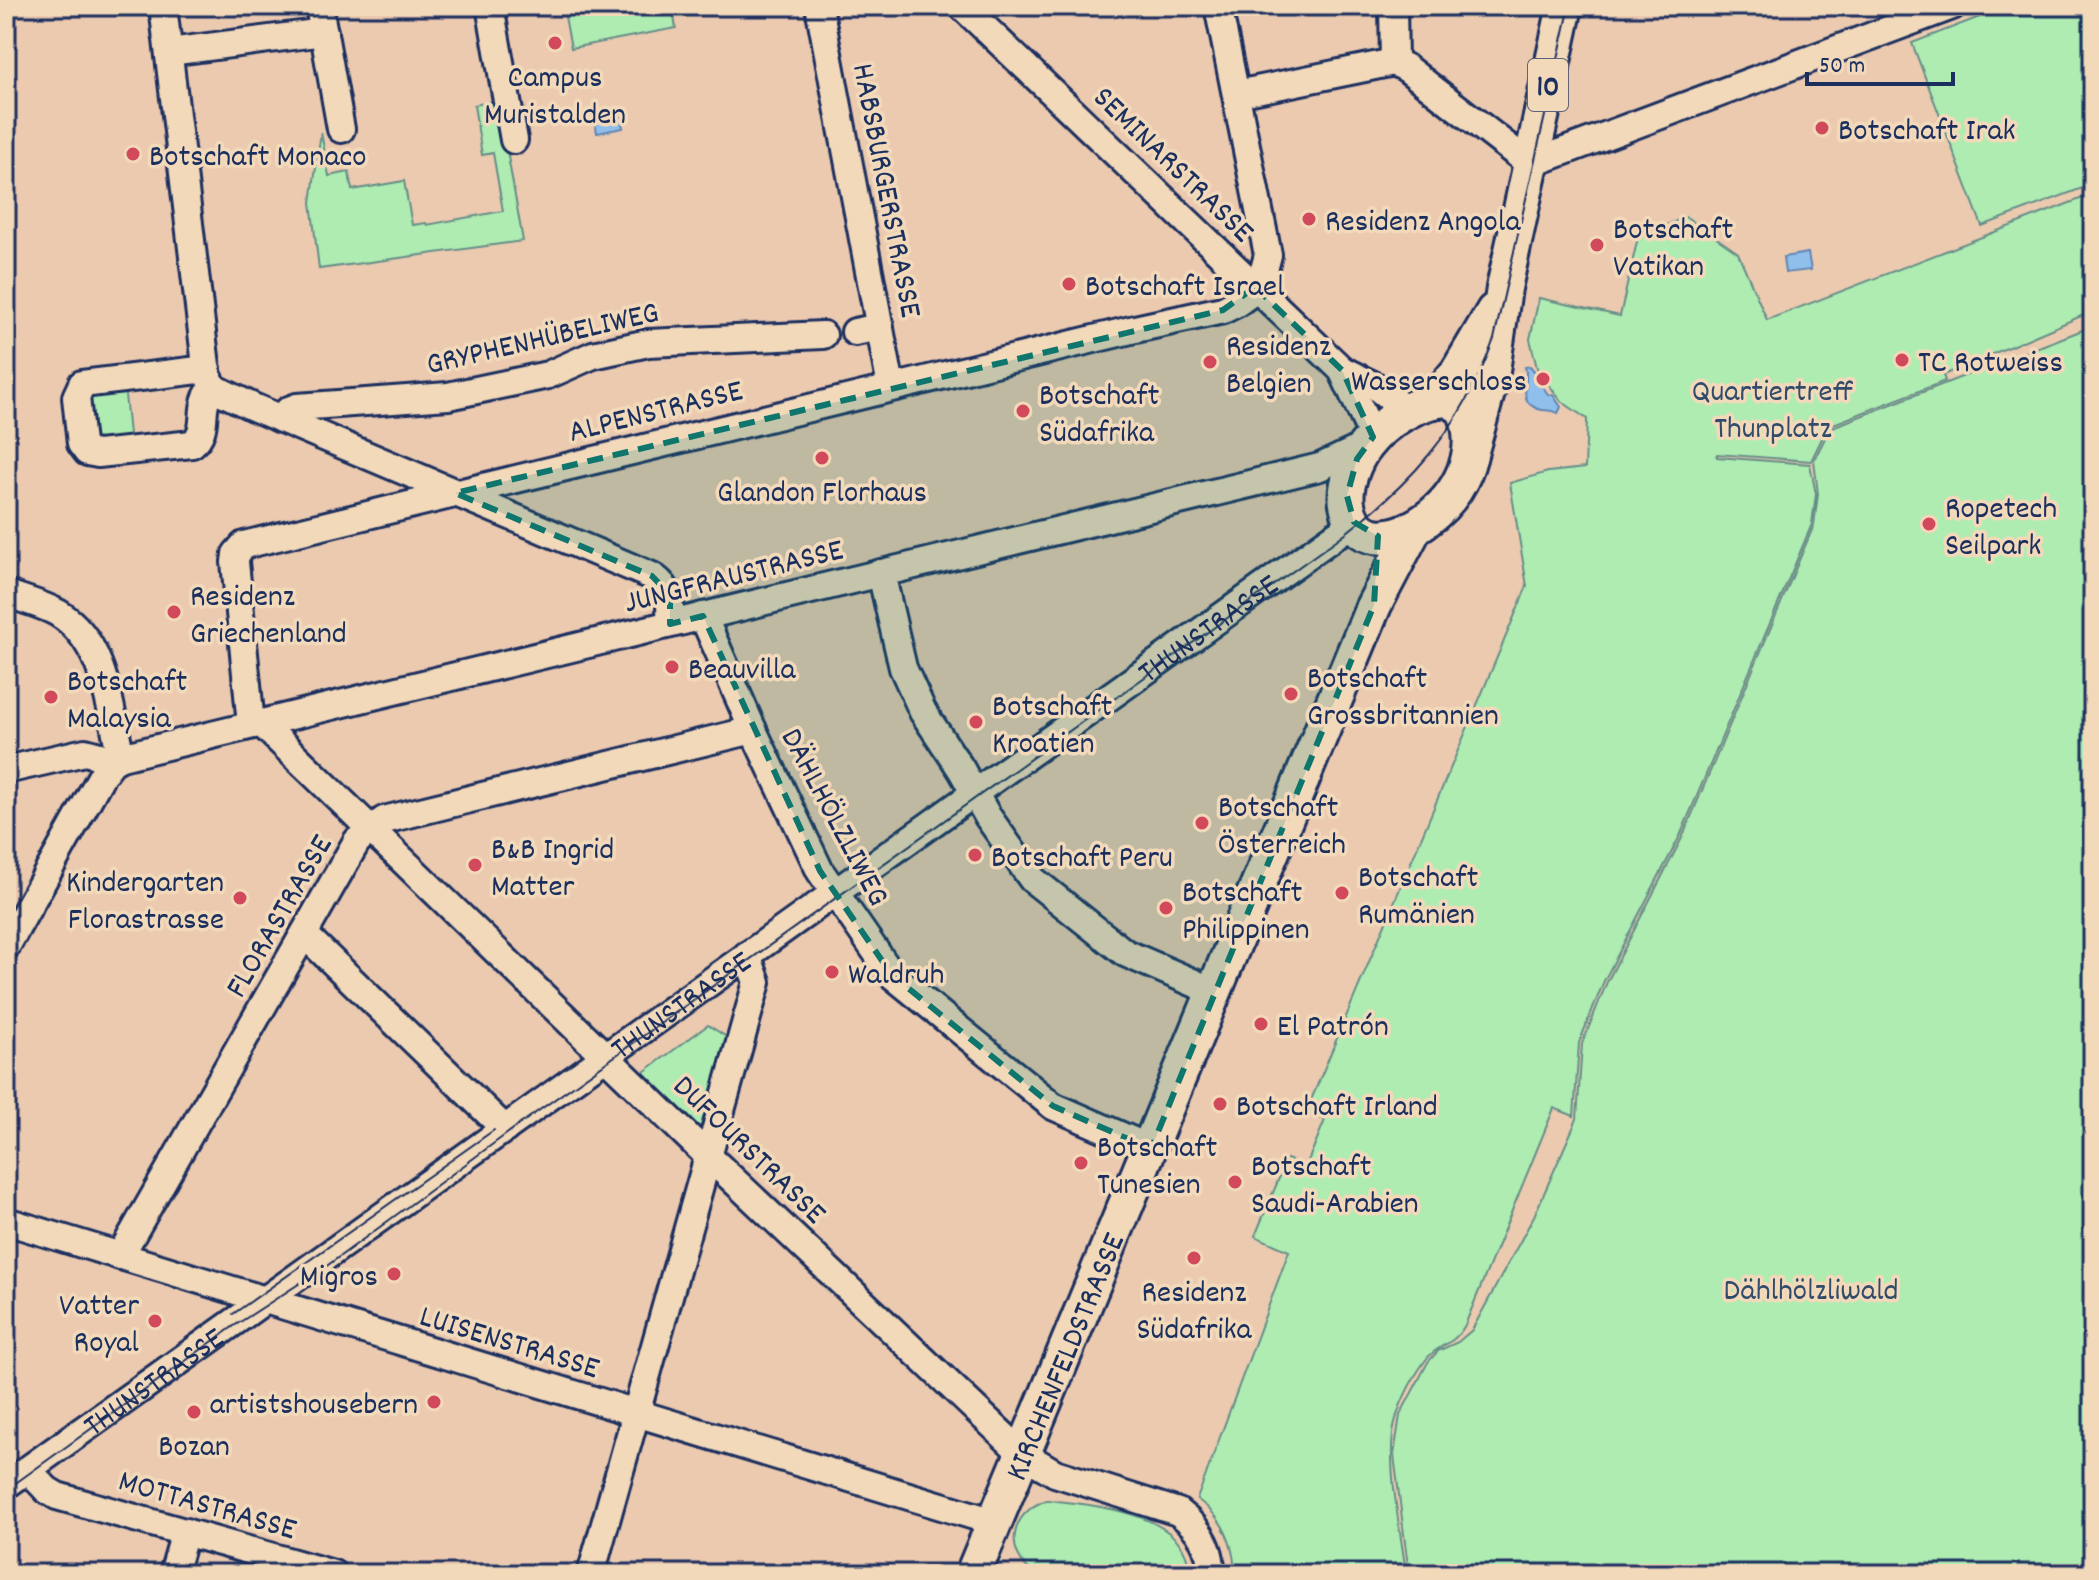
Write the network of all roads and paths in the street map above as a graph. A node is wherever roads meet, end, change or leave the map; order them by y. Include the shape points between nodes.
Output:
1 (163, 6) edge
2 (319, 6) edge
3 (490, 6) edge
4 (819, 6) edge
5 (962, 6) edge
6 (1218, 6) edge
7 (1393, 6) edge
8 (1565, 6) edge
9 (1952, 6) edge
10 (324, 32) junction
11 (169, 52) junction
12 (1394, 62) junction
13 (1237, 94) junction
14 (341, 129) dead end
15 (514, 140) dead end
16 (1530, 164) junction
17 (1255, 287) junction
18 (1504, 288) junction
19 (823, 335) dead end
20 (1342, 370) junction
21 (210, 379) junction
22 (891, 387) junction
23 (1420, 406) junction
24 (281, 419) junction
25 (1369, 441) junction
26 (1469, 458) junction
27 (455, 493) junction
28 (1415, 527) junction
29 (1366, 529) junction
30 (881, 573) junction
31 (6, 593) edge
32 (1374, 605) junction
33 (703, 616) junction
34 (670, 624) junction
35 (256, 724) junction
36 (753, 730) junction
37 (118, 758) junction
38 (6, 770) edge
39 (974, 792) junction
40 (371, 829) junction
41 (834, 893) junction
42 (304, 934) junction
43 (6, 947) edge
44 (747, 955) junction
45 (1215, 992) junction
46 (606, 1056) junction
47 (505, 1129) junction
48 (1151, 1149) junction
49 (708, 1156) junction
50 (6, 1221) edge
51 (120, 1256) junction
52 (264, 1301) junction
53 (636, 1414) junction
54 (1023, 1454) junction
55 (28, 1470) junction
56 (6, 1485) edge
57 (994, 1522) junction
58 (185, 1532) junction
59 (977, 1572) edge
60 (173, 1574) edge
61 (333, 1574) edge
62 (591, 1574) edge
63 (1211, 1574) edge

1 - 11 street
2 - 10 street
3 - 15 street
4 - 22 street, HABSBURGERSTRASSE via 867,330
5 - 17 street, SEMINARSTRASSE
6 - 13 street
7 - 12 street
8 - 16 main road, 10
9 - 16 street
10 - 11 street
10 - 14 street
11 - 21 street
12 - 13 street
12 - 16 street
13 - 17 street via 1268,251 1266,270
16 - 18 main road, 10
17 - 20 street, SEMINARSTRASSE
17 - 22 street, ALPENSTRASSE via 1223,310
18 - 23 main road, 10 via 1458,372
18 - 26 main road, 10 via 1491,378
19 - 24 street, GRYPHENHÜBELIWEG via 648,343 495,387 444,397 297,407
20 - 23 street, SEMINARSTRASSE
20 - 25 street, SEMINARSTRASSE
21 - 21 street via 82,384 76,397 82,447 98,454 192,444 201,436
21 - 24 street
22 - 27 street, ALPENSTRASSE
23 - 25 main road
23 - 26 main road via 1448,399 1463,408
24 - 27 street
25 - 29 main road via 1353,469 1347,496
25 - 30 street, JUNGFRAUSTRASSE via 1320,467
26 - 28 main road via 1443,507
27 - 34 street via 652,576 670,595
27 - 35 street, ALPENSTRASSE via 248,543 239,550 235,562
28 - 29 main road via 1396,535
28 - 32 main road, KIRCHENFELDSTRASSE
29 - 32 main road, KIRCHENFELDSTRASSE
29 - 39 street, THUNSTRASSE
30 - 33 street, JUNGFRAUSTRASSE
30 - 39 street via 905,672 926,718
31 - 37 street via 49,608 82,634 98,662
32 - 45 main road, KIRCHENFELDSTRASSE
33 - 34 street, JUNGFRAUSTRASSE
33 - 36 street, DÄHLHÖLZLIWEG
34 - 35 street, JUNGFRAUSTRASSE
35 - 37 street, JUNGFRAUSTRASSE
35 - 40 street, DUFOURSTRASSE
36 - 40 street, FLORASTRASSE via 384,820
36 - 41 street, DÄHLHÖLZLIWEG
37 - 38 street via 85,752
37 - 43 street via 102,775
39 - 41 street, THUNSTRASSE
39 - 45 street via 1039,887 1125,953
40 - 42 street, FLORASTRASSE via 357,841
40 - 46 street, DUFOURSTRASSE
41 - 44 street, THUNSTRASSE
41 - 48 street, DÄHLHÖLZLIWEG via 892,975 912,994 1060,1110
42 - 47 street
42 - 51 street, FLORASTRASSE
44 - 46 street, THUNSTRASSE
44 - 49 street via 757,982
45 - 48 main road, KIRCHENFELDSTRASSE
46 - 47 street, THUNSTRASSE
46 - 49 street, DUFOURSTRASSE
47 - 52 street, THUNSTRASSE
48 - 54 main road, KIRCHENFELDSTRASSE
49 - 53 street
49 - 54 street, DUFOURSTRASSE
50 - 51 street, LUISENSTRASSE
51 - 52 street, LUISENSTRASSE
52 - 53 street, LUISENSTRASSE
52 - 55 street, THUNSTRASSE
53 - 57 street, LUISENSTRASSE
53 - 62 street
54 - 57 main road, KIRCHENFELDSTRASSE
54 - 63 street, DUFOURSTRASSE via 1055,1473 1178,1512 1206,1544
55 - 56 street, THUNSTRASSE
55 - 58 street, MOTTASTRASSE via 57,1496
57 - 59 main road, KIRCHENFELDSTRASSE
58 - 60 street
58 - 61 street, MOTTASTRASSE

